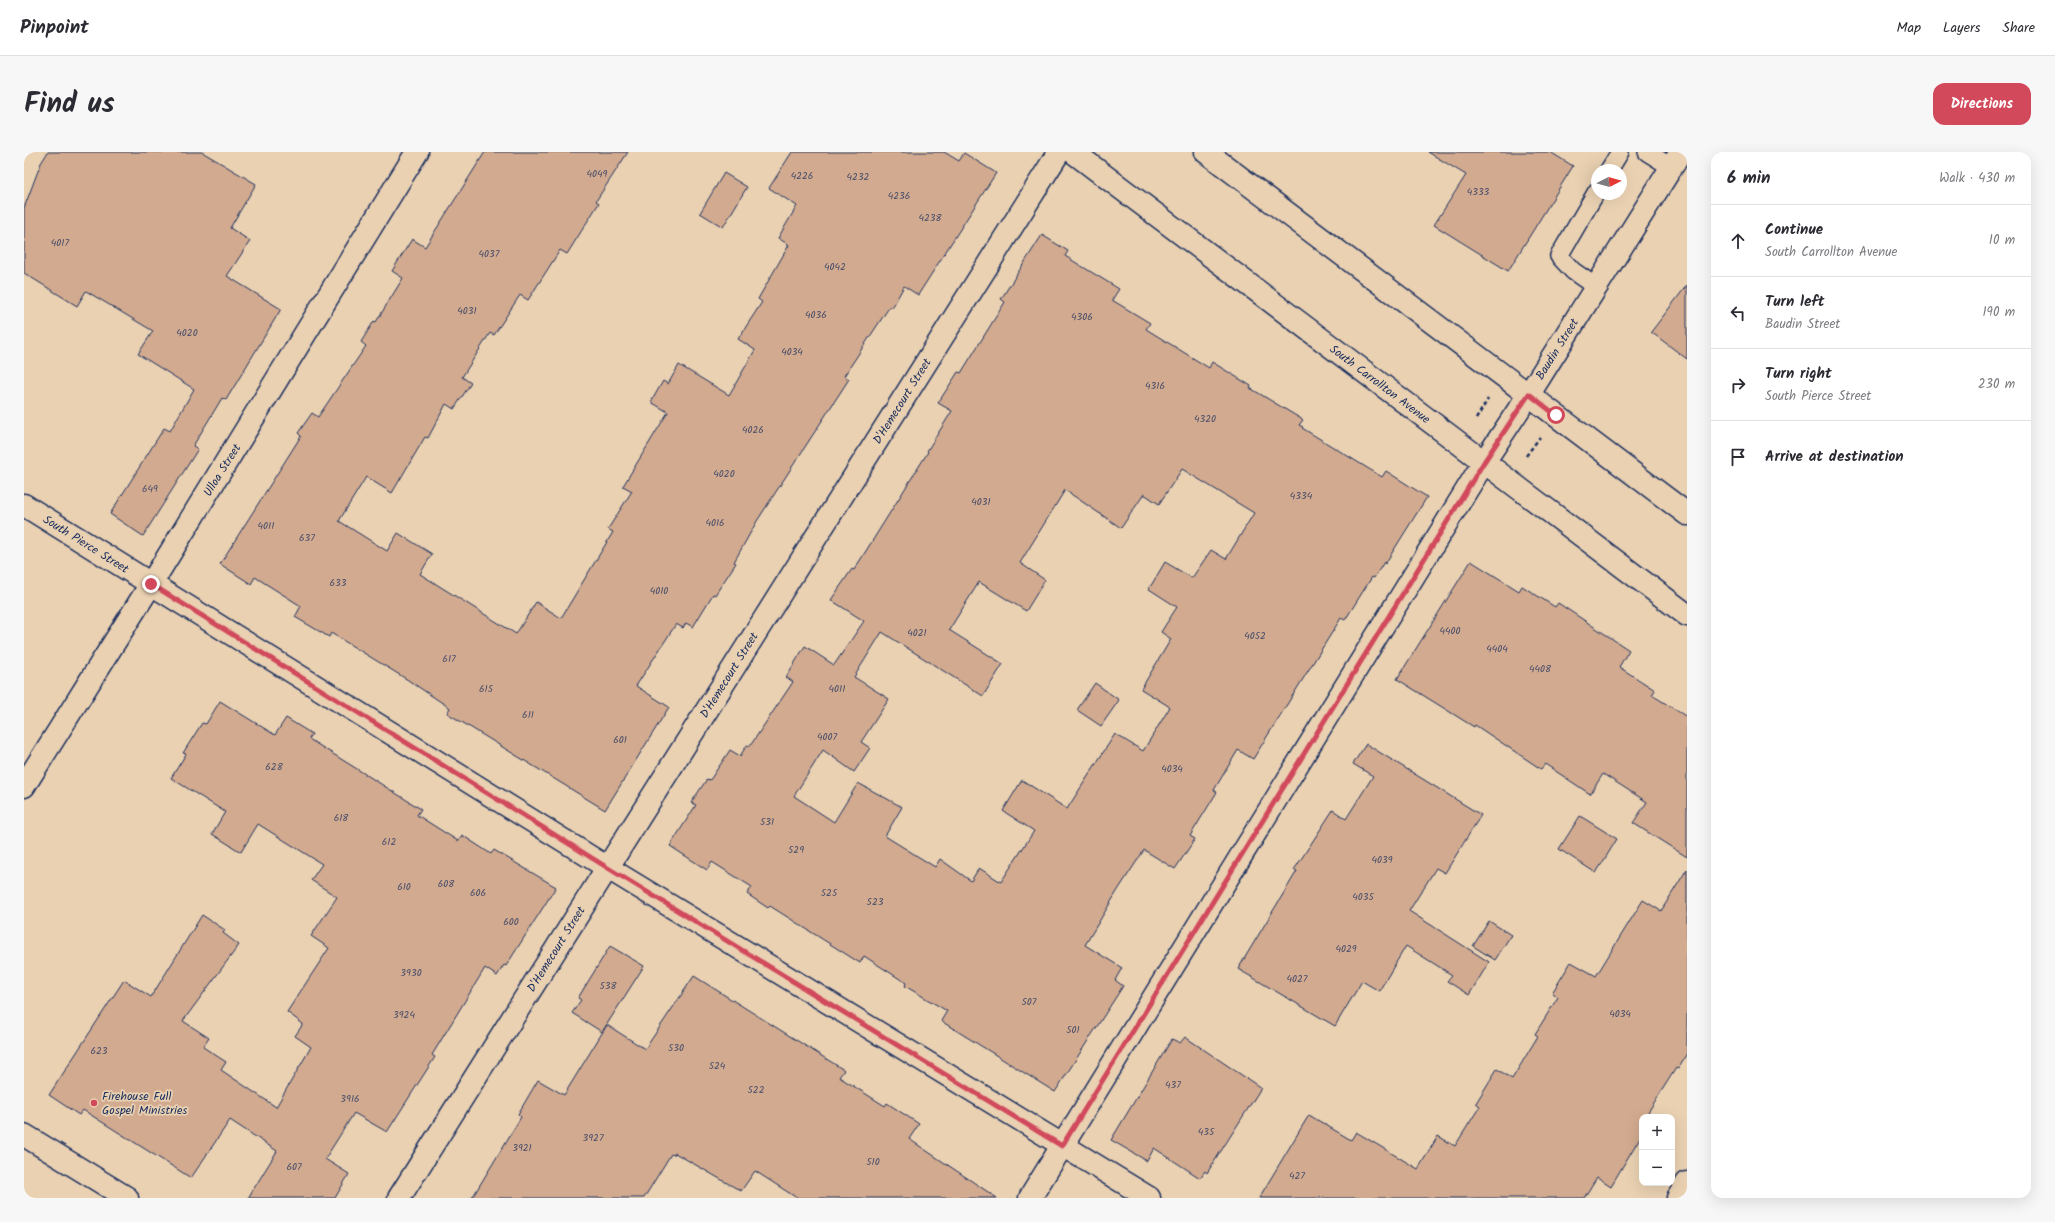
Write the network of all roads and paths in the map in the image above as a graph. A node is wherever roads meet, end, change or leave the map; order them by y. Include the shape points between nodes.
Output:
1 (417, 152) edge
2 (1060, 152) edge
3 (1073, 152) edge
4 (1206, 152) edge
5 (1620, 152) edge
6 (1647, 152) edge
7 (1676, 160) edge
8 (1613, 164) edge
9 (1592, 200) edge
10 (1596, 287) junction
11 (1529, 394) junction
12 (1490, 395) dead end
13 (1476, 419) dead end
14 (1541, 435) dead end
15 (1526, 456) dead end
16 (1484, 462) junction
17 (24, 505) edge
18 (1687, 514) edge
19 (151, 584) junction
20 (1687, 615) edge
21 (24, 786) edge
22 (608, 868) junction
23 (24, 1135) edge
24 (1062, 1146) junction
25 (1687, 1183) edge
26 (127, 1198) edge
27 (399, 1198) edge
28 (1030, 1198) edge
29 (1149, 1198) edge
30 (1678, 1198) edge

1 - 19 street, Ulloa Street
2 - 22 street, D'Hemecourt Street
3 - 16 street, South Carrollton Avenue
4 - 11 street
5 - 8 lane
6 - 7 lane
7 - 10 street, Baudin Street
9 - 10 lane via 1559,256 1566,266
10 - 11 street, Baudin Street
11 - 16 street, Baudin Street
11 - 18 street
12 - 13 path
14 - 15 path
16 - 20 street, South Carrollton Avenue
16 - 24 street, Baudin Street
17 - 19 street, South Pierce Street
19 - 21 street, Ulloa Street
19 - 22 street, South Pierce Street
22 - 24 street, South Pierce Street
22 - 27 street, D'Hemecourt Street
23 - 26 street
24 - 28 street, Baudin Street
24 - 29 street, South Pierce Street
25 - 30 street

